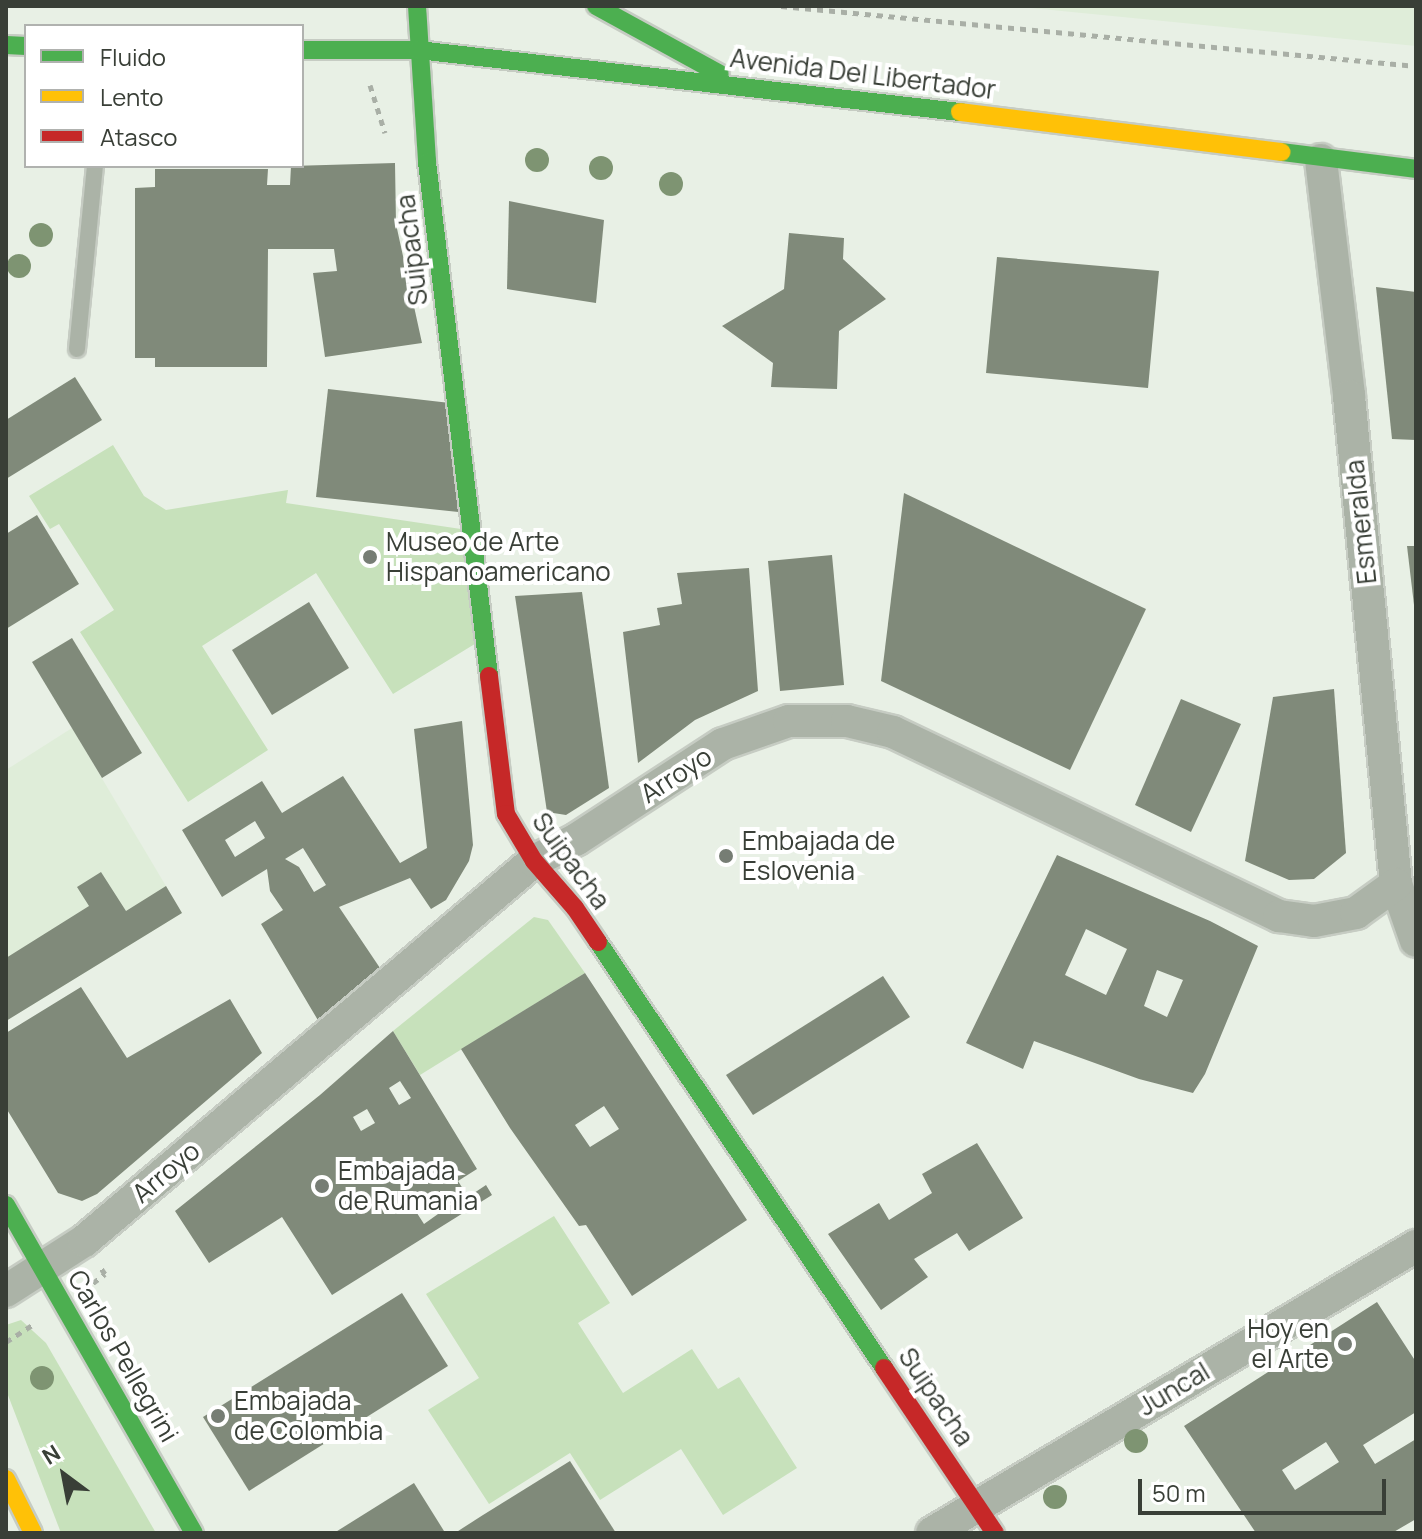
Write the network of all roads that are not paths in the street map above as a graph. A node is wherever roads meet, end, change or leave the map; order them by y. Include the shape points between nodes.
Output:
1 (417, 6) edge
2 (596, 6) edge
3 (304, 50) edge
4 (418, 50) junction
5 (736, 84) junction
6 (1321, 160) junction
7 (95, 168) edge
8 (1416, 169) edge
9 (77, 349) dead end
10 (534, 861) junction
11 (1396, 884) junction
12 (1416, 941) edge
13 (6, 1205) edge
14 (1416, 1246) edge
15 (43, 1268) junction
16 (6, 1291) edge
17 (6, 1479) edge
18 (977, 1505) junction
19 (33, 1533) edge
20 (194, 1533) edge
21 (932, 1533) edge
22 (995, 1533) edge

1 - 4 main road, Suipacha
2 - 5 main road
3 - 4 main road, Avenida Del Libertador
4 - 5 main road, Avenida Del Libertador
4 - 10 main road, Suipacha via 506,814
5 - 6 main road, Avenida Del Libertador
6 - 8 main road, Avenida Del Libertador
6 - 11 street, Esmeralda
7 - 9 lane
10 - 11 street, Arroyo via 723,744 789,721 847,721 893,732 1279,916 1314,921 1345,916
10 - 15 street, Arroyo via 84,1241
10 - 18 main road, Suipacha via 575,908
11 - 12 street
13 - 15 main road, Carlos Pellegrini
14 - 18 street, Juncal
15 - 16 street, Arroyo
15 - 20 main road, Carlos Pellegrini
17 - 19 main road
18 - 21 street, Juncal
18 - 22 main road, Suipacha

